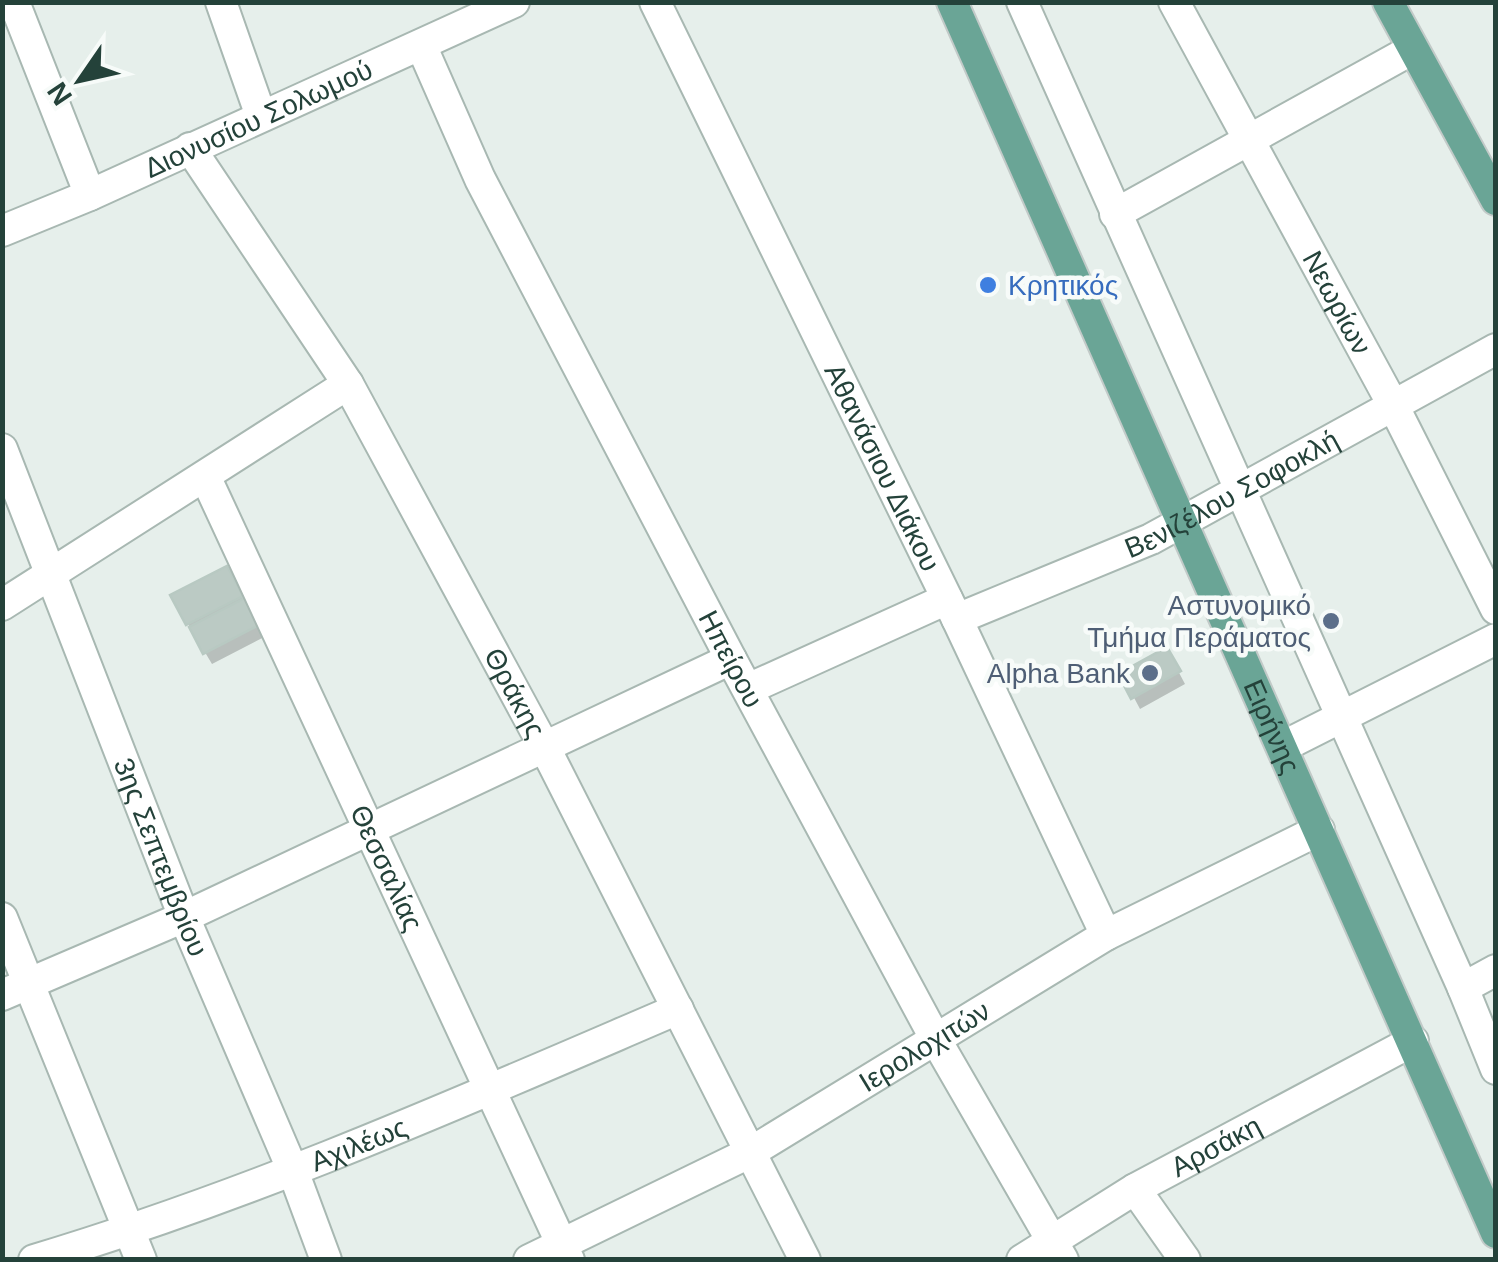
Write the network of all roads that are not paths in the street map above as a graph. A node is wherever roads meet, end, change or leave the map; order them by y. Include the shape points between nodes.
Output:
1 (14, 2) edge
2 (221, 2) edge
3 (514, 2) edge
4 (655, 2) edge
5 (952, 2) edge
6 (1022, 2) edge
7 (1174, 2) edge
8 (1388, 2) edge
9 (452, 16) edge
10 (421, 45) junction
11 (1413, 49) junction
12 (261, 116) junction
13 (1249, 140) junction
14 (190, 148) junction
15 (90, 195) junction
16 (1496, 200) edge
17 (1115, 214) junction
18 (2, 231) edge
19 (1496, 349) edge
20 (348, 384) junction
21 (1393, 405) junction
22 (2, 449) edge
23 (204, 476) junction
24 (1240, 488) junction
25 (1182, 522) junction
26 (52, 573) junction
27 (2, 605) edge
28 (952, 609) junction
29 (1496, 609) edge
30 (1496, 639) edge
31 (731, 659) junction
32 (748, 690) junction
33 (1339, 716) junction
34 (1282, 747) junction
35 (545, 748) junction
36 (367, 829) junction
37 (1320, 830) junction
38 (2, 918) edge
39 (184, 918) junction
40 (1106, 935) junction
41 (1496, 970) edge
42 (30, 981) junction
43 (1462, 988) junction
44 (2, 994) edge
45 (678, 1010) junction
46 (936, 1040) junction
47 (1413, 1041) junction
48 (1496, 1069) edge
49 (490, 1090) junction
50 (750, 1152) junction
51 (293, 1171) junction
52 (1135, 1188) junction
53 (1496, 1233) edge
54 (135, 1246) edge
55 (1057, 1250) edge
56 (565, 1251) edge
57 (34, 1260) edge
58 (326, 1260) edge
59 (530, 1260) edge
60 (805, 1260) edge
61 (1022, 1260) edge
62 (1185, 1260) edge

1 - 15 street
2 - 12 street
3 - 9 street, Διονυσίου Σολωμού
4 - 28 street, Αθανάσιου Διάκου
5 - 25 main road, Ειρήνης
6 - 17 street
7 - 13 street, Νεωρίων
8 - 11 main road
9 - 10 street, Διονυσίου Σολωμού
10 - 12 street, Διονυσίου Σολωμού
10 - 31 street, Ηπείρου via 480,179
11 - 13 street
11 - 16 main road
12 - 14 street, Διονυσίου Σολωμού
13 - 17 street
13 - 21 street, Νεωρίων
14 - 15 street, Διονυσίου Σολωμού
14 - 20 street, Θράκης
15 - 18 street, Διονυσίου Σολωμού
17 - 24 street
19 - 21 street, Βενιζέλου Σοφοκλή
20 - 23 street
20 - 35 street, Θράκης
21 - 24 street, Βενιζέλου Σοφοκλή
21 - 29 street, Νεωρίων
22 - 26 street, 3ης Σεπτεμβρίου
23 - 26 street
23 - 36 street, Θεσσαλίας
24 - 25 street, Βενιζέλου Σοφοκλή
24 - 33 street
25 - 28 street, Βενιζέλου Σοφοκλή
25 - 34 main road, Ειρήνης
26 - 27 street
26 - 39 street, 3ης Σεπτεμβρίου
28 - 32 street, Βενιζέλου Σοφοκλή
28 - 40 street, Αθανάσιου Διάκου
30 - 33 street
31 - 32 street, Ηπείρου
31 - 35 street
32 - 46 street, Ηπείρου
33 - 34 street
33 - 43 street
34 - 37 main road, Ειρήνης
35 - 36 street
35 - 45 street, Θράκης
36 - 39 street
36 - 49 street, Θεσσαλίας
37 - 40 street, Ιερολοχιτών
37 - 47 main road, Ειρήνης
38 - 42 street
39 - 42 street
39 - 51 street, 3ης Σεπτεμβρίου
40 - 46 street, Ιερολοχιτών
41 - 43 street
42 - 44 street
42 - 54 street
43 - 48 street
45 - 49 street, Αχιλέως
45 - 50 street, Θράκης
46 - 50 street, Ιερολοχιτών
46 - 55 street, Ηπείρου
47 - 52 street, Αρσάκη
47 - 53 main road, Ειρήνης
49 - 51 street, Αχιλέως
49 - 56 street, Θεσσαλίας
50 - 56 street, Ιερολοχιτών
50 - 60 street, Θράκης
51 - 54 street, Αχιλέως
51 - 58 street, 3ης Σεπτεμβρίου
52 - 55 street, Αρσάκη
52 - 62 street
54 - 57 street, Αχιλέως
55 - 61 street, Αρσάκη
56 - 59 street, Ιερολοχιτών

